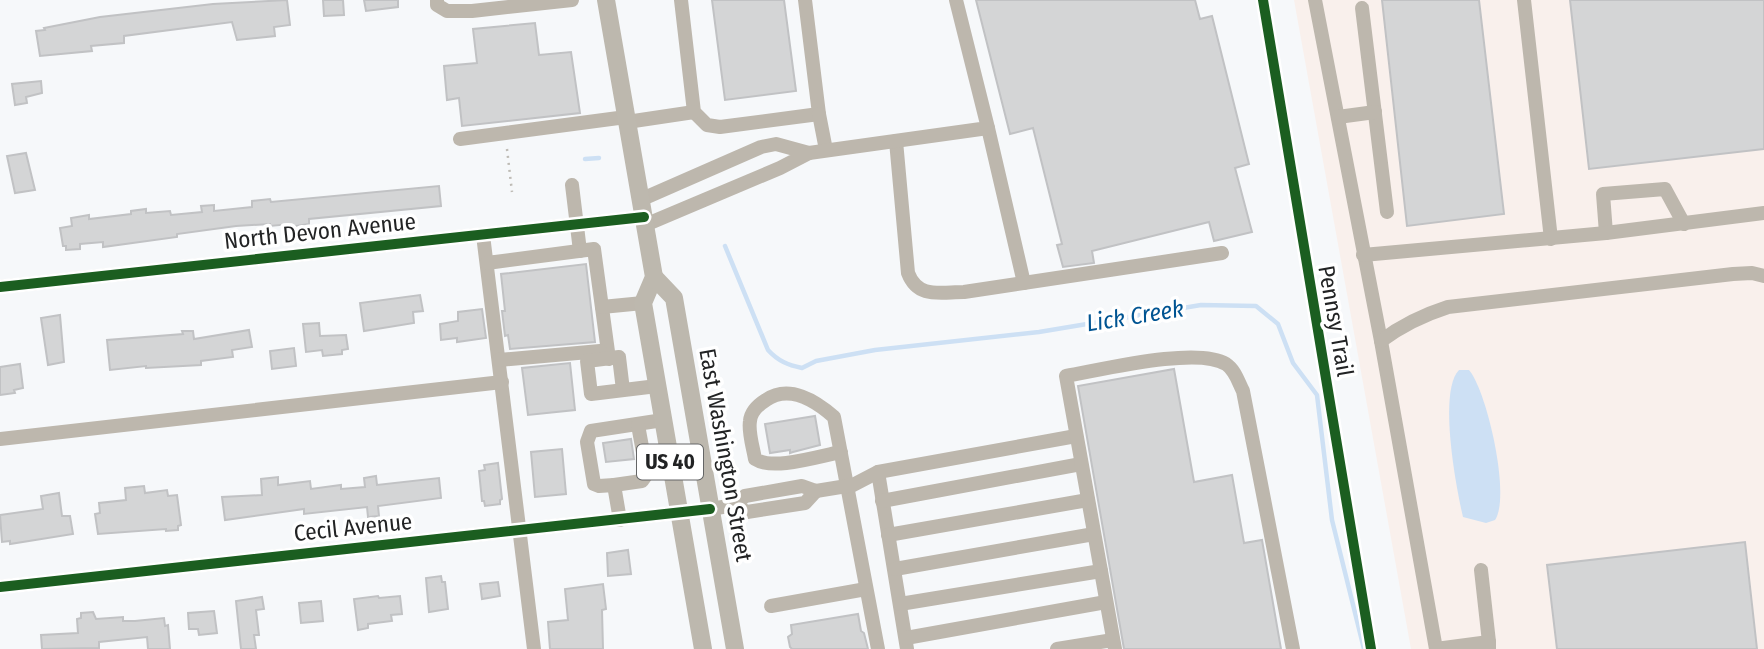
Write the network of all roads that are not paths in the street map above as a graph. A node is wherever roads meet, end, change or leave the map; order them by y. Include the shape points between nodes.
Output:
1 (437, 0) edge
2 (572, 0) edge
3 (606, 0) edge
4 (681, 0) edge
5 (805, 0) edge
6 (956, 0) edge
7 (1315, 0) edge
8 (1524, 0) edge
9 (1362, 8) dead end
10 (694, 112) junction
11 (1375, 112) junction
12 (819, 114) junction
13 (1338, 117) junction
14 (626, 119) junction
15 (988, 128) junction
16 (460, 139) dead end
17 (896, 141) junction
18 (826, 150) junction
19 (809, 153) junction
20 (572, 185) dead end
21 (1387, 212) dead end
22 (1764, 213) edge
23 (643, 214) junction
24 (576, 224) junction
25 (1684, 224) junction
26 (1606, 233) junction
27 (484, 234) junction
28 (1551, 239) junction
29 (580, 251) junction
30 (1222, 253) dead end
31 (1363, 255) junction
32 (487, 263) junction
33 (1764, 276) edge
34 (654, 277) junction
35 (1024, 283) junction
36 (0, 287) edge
37 (643, 303) junction
38 (602, 307) junction
39 (1381, 341) junction
40 (609, 355) junction
41 (499, 360) junction
42 (502, 382) junction
43 (657, 386) junction
44 (623, 390) junction
45 (663, 420) junction
46 (638, 425) junction
47 (1076, 436) junction
48 (0, 439) edge
49 (841, 452) junction
50 (1081, 464) junction
51 (878, 472) junction
52 (614, 485) junction
53 (847, 486) junction
54 (1088, 500) junction
55 (883, 501) junction
56 (710, 509) junction
57 (679, 513) junction
58 (620, 520) junction
59 (520, 530) junction
60 (1094, 534) junction
61 (888, 535) junction
62 (895, 569) junction
63 (1101, 570) junction
64 (1481, 570) dead end
65 (0, 587) edge
66 (866, 589) junction
67 (1106, 601) junction
68 (900, 604) junction
69 (771, 606) dead end
70 (906, 644) edge
71 (1114, 644) edge
72 (1489, 646) edge
73 (534, 649) edge
74 (703, 649) edge
75 (735, 649) edge
76 (878, 649) edge
77 (1057, 649) edge
78 (1293, 649) edge
79 (1436, 649) edge

1 - 2 street via 447,11 472,11
3 - 14 main road, East Washington Street / US 40
4 - 10 street
5 - 12 street
6 - 15 street
7 - 13 street
8 - 28 street
9 - 11 street
10 - 12 street via 707,125 720,128
10 - 14 street
11 - 13 street
11 - 21 street
12 - 18 street
13 - 31 street
14 - 16 street
14 - 23 main road, East Washington Street / US 40
15 - 17 street
15 - 35 street
17 - 18 street
17 - 35 street via 908,273 913,285 925,292 964,292
18 - 19 street
19 - 23 street via 780,168
19 - 23 street via 776,144 761,147
20 - 24 street
22 - 25 street
23 - 24 street, North Devon Avenue
23 - 34 main road, East Washington Street / US 40
24 - 27 street, North Devon Avenue
24 - 29 street
25 - 26 street
25 - 26 street via 1665,188 1602,194
26 - 28 street
27 - 32 street
27 - 36 street, North Devon Avenue
28 - 31 street
29 - 32 street
29 - 38 street via 594,249
30 - 35 street
31 - 39 street
32 - 41 street
33 - 39 street via 1733,274 1448,307 1397,328
34 - 37 main road
34 - 56 main road, East Washington Street / US 40 via 674,298
37 - 38 street
37 - 43 main road, US 40
38 - 40 street
39 - 79 street
40 - 41 street
40 - 44 street via 619,357
40 - 44 street via 587,361 591,394
41 - 42 street
42 - 48 street
42 - 59 street
43 - 44 street
43 - 45 main road, US 40
45 - 46 street
45 - 57 main road, US 40
46 - 52 street via 645,479
46 - 52 street via 588,435 594,484
47 - 50 street
47 - 51 street, Cecil Avenue
47 - 78 street via 1066,376 1184,357 1208,358 1232,369 1243,391
49 - 49 street via 834,417 805,397 782,393 752,412 749,424 755,459 762,463
49 - 53 street
50 - 54 street
50 - 55 street
51 - 53 street, Cecil Avenue
51 - 55 street
52 - 58 street
53 - 56 street, Cecil Avenue via 816,491 805,503 747,512 735,505
53 - 66 street
54 - 60 street
54 - 61 street
55 - 61 street
56 - 57 street, Cecil Avenue
56 - 75 main road, East Washington Street / US 40
57 - 58 street, Cecil Avenue
57 - 74 main road, US 40
58 - 59 street, Cecil Avenue
59 - 65 street, Cecil Avenue
59 - 73 street
60 - 62 street
60 - 63 street
61 - 62 street
62 - 68 street
63 - 67 street
63 - 68 street
64 - 72 street
66 - 69 street
66 - 76 street
67 - 70 street
67 - 71 street
68 - 70 street
71 - 77 street
72 - 79 street

